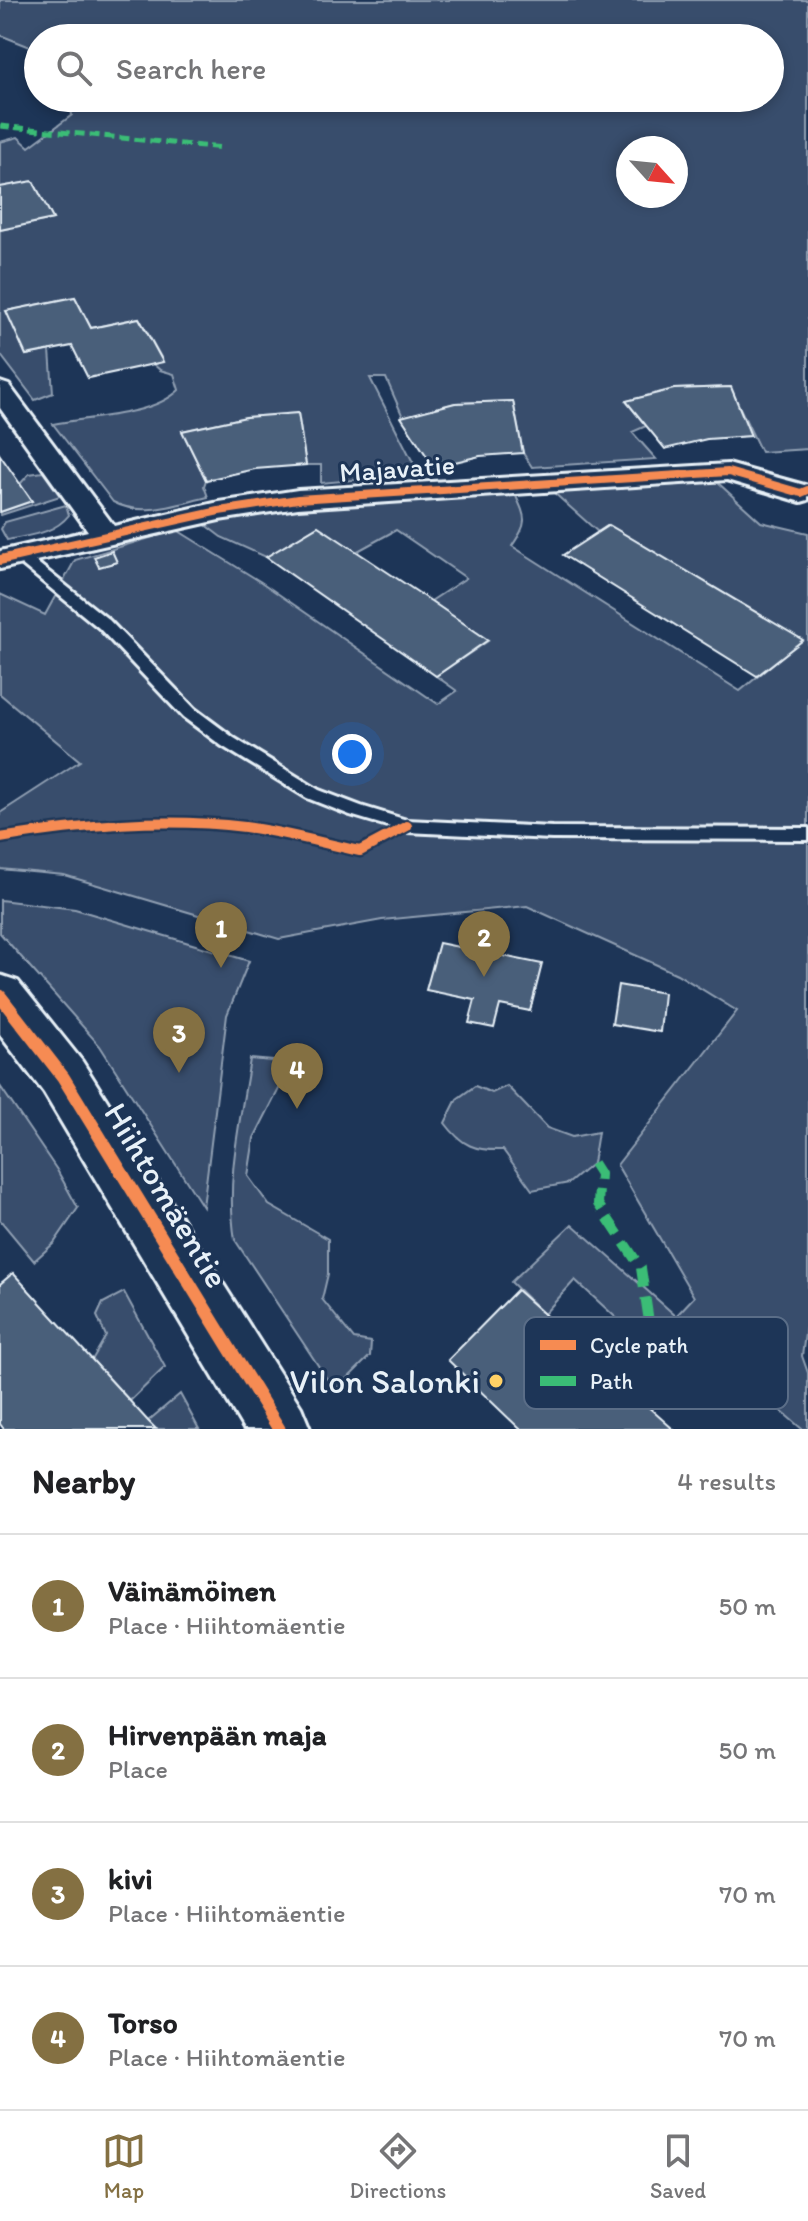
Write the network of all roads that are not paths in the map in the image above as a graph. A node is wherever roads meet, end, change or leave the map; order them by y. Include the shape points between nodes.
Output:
1 (0, 390) edge
2 (801, 493) dead end
3 (106, 535) junction
4 (10, 558) edge
5 (808, 834) edge
6 (0, 996) edge
7 (279, 1429) edge

1 - 3 street
2 - 3 street, Majavatie via 728,472 435,489 298,499
3 - 4 street, Majavatie
4 - 5 lane via 104,624 199,720 276,774 356,811 407,826 552,833
6 - 7 street, Hiihtomäentie via 63,1077

